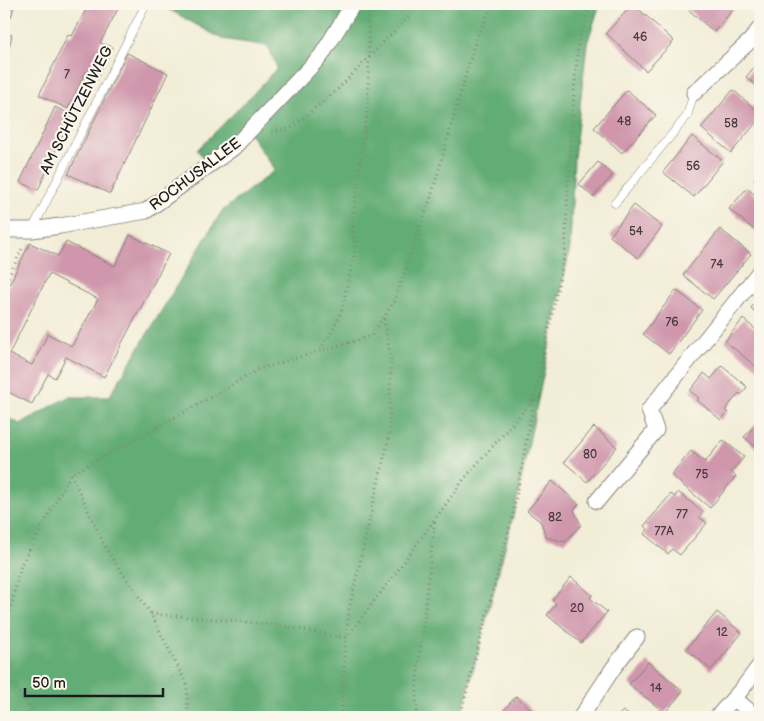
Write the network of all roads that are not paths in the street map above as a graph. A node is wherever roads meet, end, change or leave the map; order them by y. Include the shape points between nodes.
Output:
1 (146, 4) edge
2 (353, 4) edge
3 (760, 28) edge
4 (694, 93) joint
5 (615, 204) dead end
6 (4, 230) edge
7 (32, 230) junction
8 (760, 271) edge
9 (596, 501) dead end
10 (637, 637) dead end
11 (760, 665) edge
12 (734, 698) junction
13 (581, 717) edge
14 (717, 717) edge
15 (756, 717) edge

1 - 7 lane, AM SCHÜTZENWEG
2 - 7 street, ROCHUSALLEE via 321,56 233,148 146,211
3 - 4 street
4 - 5 lane via 687,116
6 - 7 street, ROCHUSALLEE
8 - 9 street via 649,410 656,430
10 - 13 street
11 - 12 street
12 - 14 street
12 - 15 street

